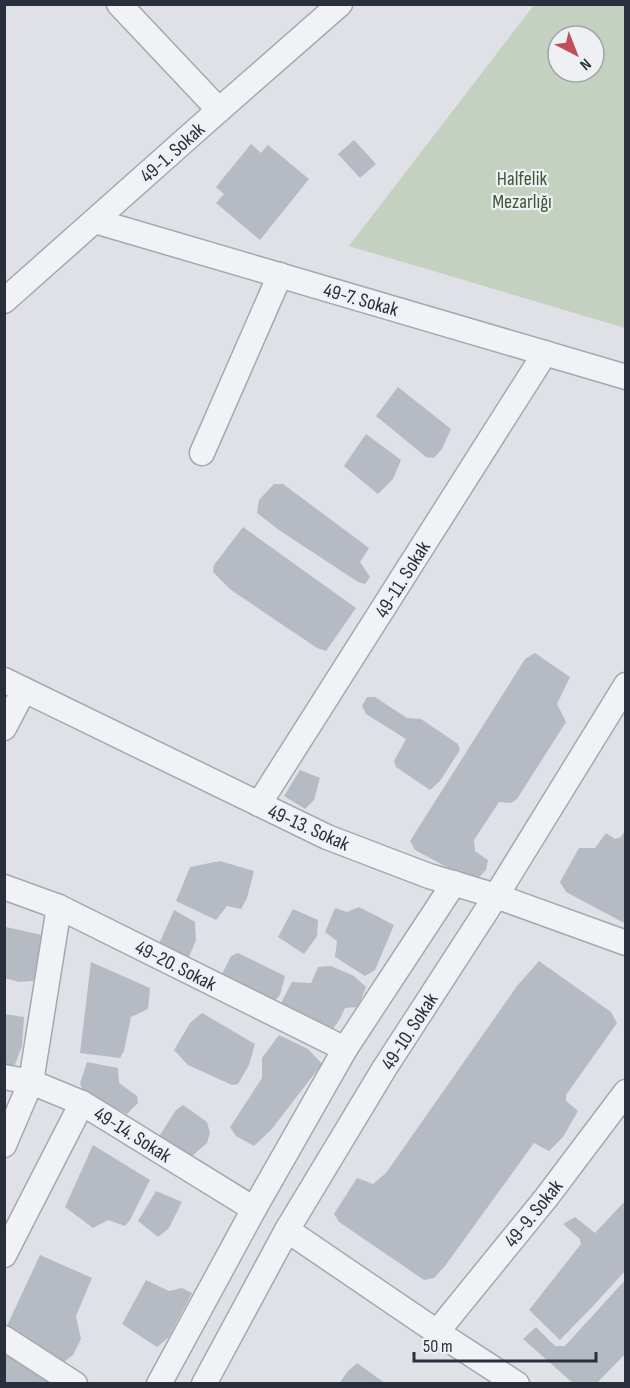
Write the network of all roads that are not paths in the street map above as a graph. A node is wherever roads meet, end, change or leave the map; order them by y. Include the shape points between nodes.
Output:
1 (119, 4) edge
2 (340, 4) edge
3 (219, 110) junction
4 (95, 221) junction
5 (280, 275) junction
6 (4, 301) edge
7 (545, 353) junction
8 (626, 377) edge
9 (202, 453) dead end
10 (14, 685) edge
11 (626, 685) edge
12 (4, 728) edge
13 (260, 804) junction
14 (454, 883) junction
15 (4, 887) edge
16 (496, 896) junction
17 (59, 907) junction
18 (626, 943) edge
19 (345, 1049) junction
20 (4, 1077) edge
21 (31, 1082) junction
22 (626, 1092) edge
23 (82, 1103) junction
24 (4, 1145) edge
25 (254, 1209) junction
26 (286, 1230) junction
27 (4, 1255) edge
28 (437, 1332) junction
29 (4, 1338) edge
30 (75, 1383) edge
31 (159, 1383) edge
32 (204, 1383) edge
33 (517, 1383) edge

1 - 3 street
2 - 3 street, 49-1. Sokak
3 - 4 street, 49-1. Sokak
4 - 5 street, 49-7. Sokak
4 - 6 street, 49-1. Sokak
5 - 7 street, 49-7. Sokak
5 - 9 street
7 - 8 street, 49-7. Sokak
7 - 13 street, 49-11. Sokak
10 - 12 street
10 - 13 street, 49-13. Sokak
11 - 16 street, 49-10. Sokak
13 - 14 street, 49-13. Sokak via 327,837
14 - 16 street, 49-13. Sokak
14 - 19 street
15 - 17 street, 49-20. Sokak
16 - 18 street, 49-13. Sokak
16 - 26 street, 49-10. Sokak
17 - 19 street, 49-20. Sokak
17 - 21 street
19 - 25 street
20 - 21 street, 49-14. Sokak
21 - 23 street, 49-14. Sokak
21 - 24 street
22 - 28 street, 49-9. Sokak
23 - 25 street, 49-14. Sokak
23 - 27 street
25 - 31 street
26 - 28 street
26 - 32 street, 49-10. Sokak
28 - 33 street
29 - 30 street

